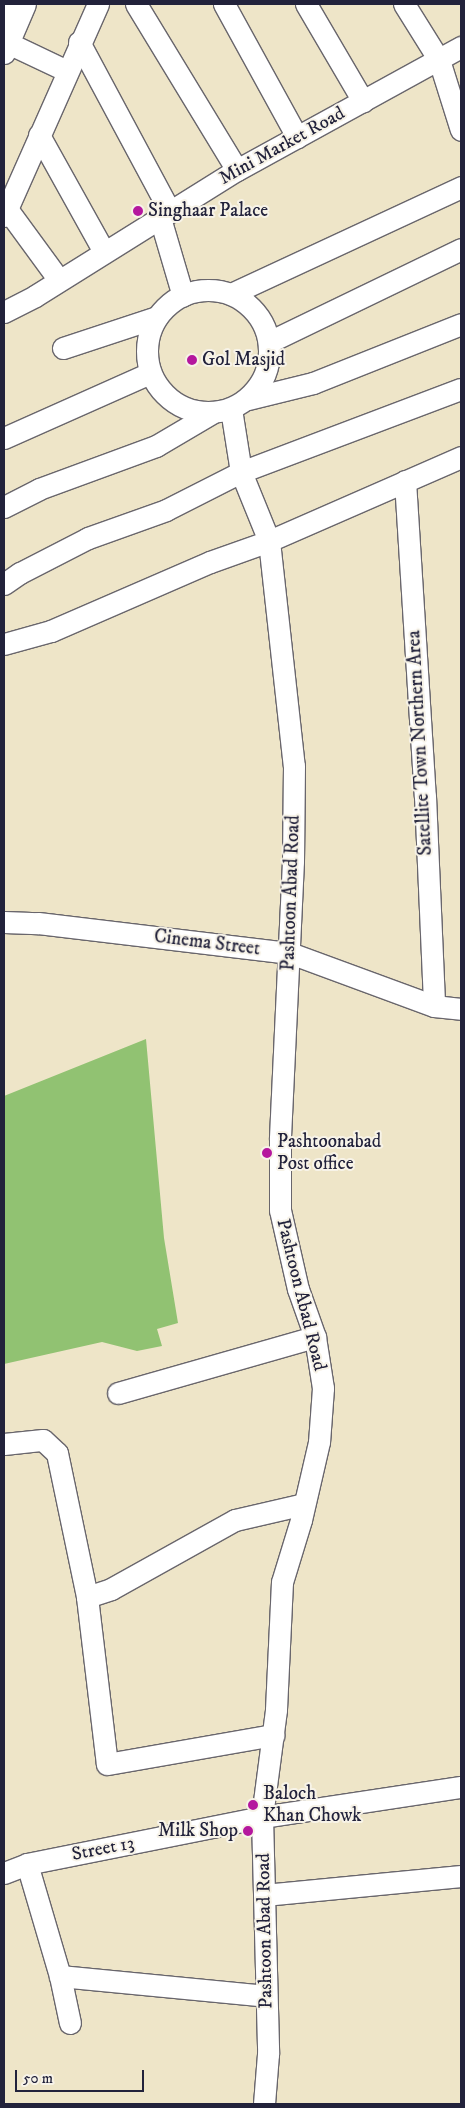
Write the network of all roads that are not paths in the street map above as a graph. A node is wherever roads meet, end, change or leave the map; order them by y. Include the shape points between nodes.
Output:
1 (4, 4) edge
2 (26, 4) edge
3 (98, 4) edge
4 (136, 4) edge
5 (224, 4) edge
6 (306, 4) edge
7 (404, 4) edge
8 (16, 23) junction
9 (79, 42) junction
10 (461, 47) edge
11 (6, 48) edge
12 (439, 60) junction
13 (67, 71) junction
14 (363, 101) junction
15 (461, 130) edge
16 (39, 136) junction
17 (297, 137) junction
18 (237, 170) junction
19 (461, 187) edge
20 (5, 212) edge
21 (165, 215) junction
22 (461, 249) edge
23 (104, 252) junction
24 (59, 280) junction
25 (231, 294) junction
26 (183, 296) junction
27 (4, 312) edge
28 (157, 317) junction
29 (461, 324) edge
30 (269, 342) junction
31 (63, 348) dead end
32 (150, 373) junction
33 (461, 389) edge
34 (230, 407) junction
35 (4, 438) edge
36 (461, 457) edge
37 (241, 472) junction
38 (405, 481) junction
39 (4, 507) edge
40 (269, 541) junction
41 (4, 584) edge
42 (4, 644) edge
43 (4, 922) edge
44 (290, 953) junction
45 (434, 1006) junction
46 (461, 1009) edge
47 (315, 1337) junction
48 (118, 1393) dead end
49 (4, 1444) edge
50 (304, 1504) junction
51 (88, 1597) junction
52 (273, 1735) junction
53 (461, 1787) edge
54 (262, 1817) junction
55 (27, 1864) junction
56 (4, 1873) edge
57 (461, 1876) edge
58 (264, 1895) junction
59 (60, 1976) junction
60 (266, 1996) junction
61 (70, 2023) dead end
62 (264, 2104) edge

1 - 8 street
2 - 8 street
3 - 9 street
4 - 18 street
5 - 17 street
6 - 14 street
7 - 12 street
8 - 11 street
9 - 13 street
9 - 21 street
10 - 12 street, Mini Market Road
11 - 13 street
12 - 14 street, Mini Market Road
12 - 15 street
13 - 16 street
14 - 17 street, Mini Market Road
16 - 20 street
16 - 23 street
17 - 18 street, Mini Market Road
18 - 21 street, Mini Market Road
19 - 25 street
20 - 24 street
21 - 23 street, Mini Market Road
21 - 26 street
22 - 30 street
23 - 24 street, Mini Market Road
24 - 27 street, Mini Market Road
25 - 26 street via 211,290
25 - 30 street via 249,305 263,322
26 - 28 street
28 - 31 street
28 - 32 street via 149,335
29 - 34 street via 313,383
30 - 34 street via 269,363 262,383
32 - 34 street via 160,390 174,403 192,411
32 - 35 street
33 - 37 street
34 - 37 street, Pashtoon Abad Road
34 - 39 street via 156,446 39,489
36 - 38 street
37 - 40 street, Pashtoon Abad Road
37 - 41 street via 166,510 88,538
38 - 40 street
38 - 45 street, Satellite Town Northern Area via 425,796
40 - 42 street via 210,562 51,632
40 - 44 street, Pashtoon Abad Road via 294,766
43 - 44 street, Cinema Street
44 - 45 street, Cinema Street
44 - 47 street, Pashtoon Abad Road via 280,1139 280,1210 298,1289
45 - 46 street, Cinema Street
47 - 48 street
47 - 50 street, Pashtoon Abad Road via 323,1388 320,1433
49 - 51 street via 43,1440 57,1453
50 - 51 street via 234,1520 111,1589
50 - 52 street, Pashtoon Abad Road via 282,1582
51 - 52 street via 107,1764
52 - 54 street, Pashtoon Abad Road
53 - 54 street, Street 13
54 - 55 street, Street 13
54 - 58 street, Pashtoon Abad Road
55 - 56 street, Street 13
55 - 59 street
57 - 58 street
58 - 60 street, Pashtoon Abad Road
59 - 60 street
59 - 61 street
60 - 62 street, Pashtoon Abad Road via 268,2054

